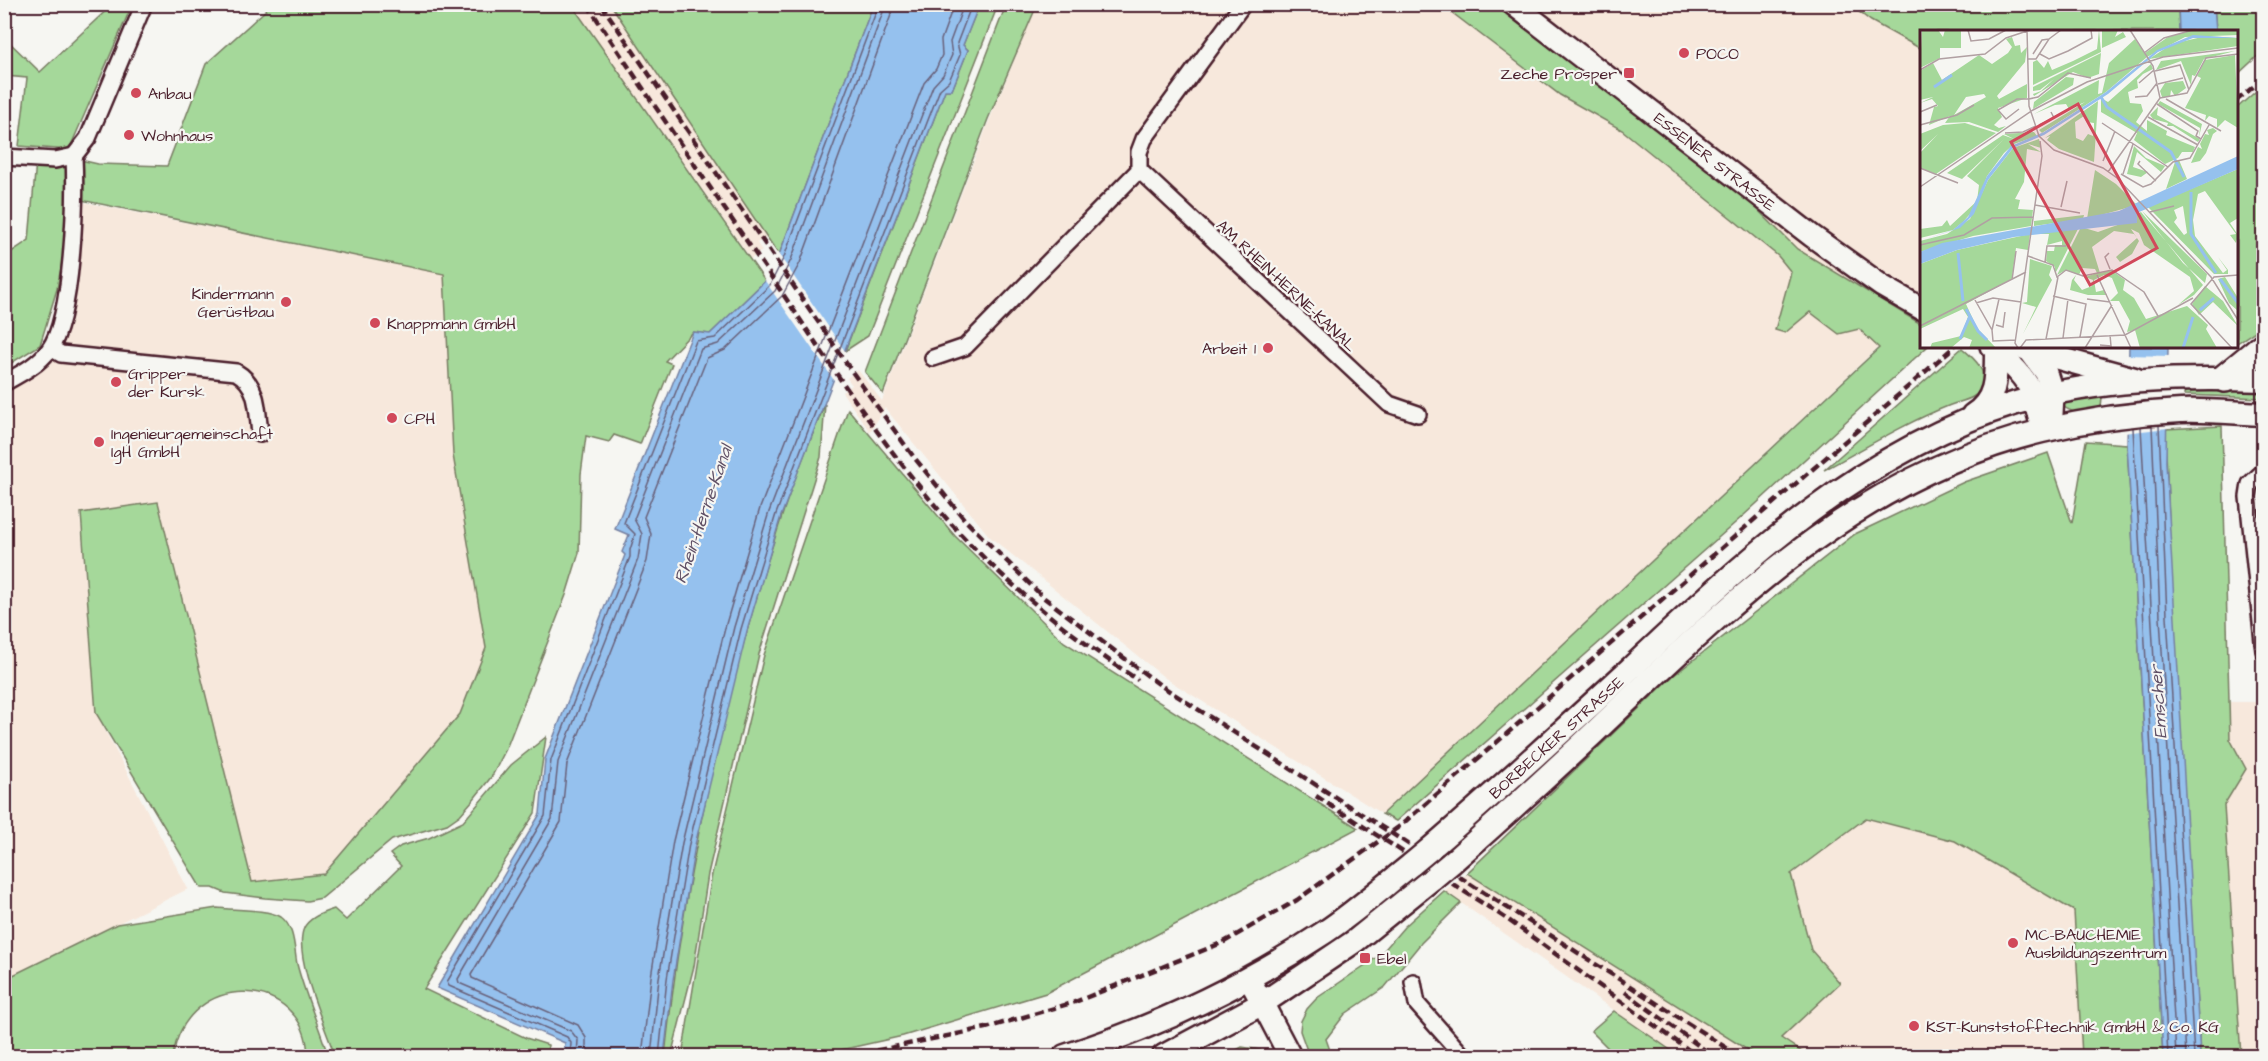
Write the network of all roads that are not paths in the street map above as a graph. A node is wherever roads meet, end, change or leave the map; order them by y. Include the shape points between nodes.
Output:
1 (144, 4) edge
2 (1243, 4) edge
3 (1513, 4) edge
4 (74, 156) junction
5 (4, 157) edge
6 (1139, 170) junction
7 (1920, 308) edge
8 (2264, 346) edge
9 (51, 348) junction
10 (2008, 348) edge
11 (933, 358) dead end
12 (2104, 378) junction
13 (2225, 378) junction
14 (2264, 380) edge
15 (4, 382) edge
16 (2043, 397) junction
17 (1418, 414) dead end
18 (2264, 414) edge
19 (1961, 423) junction
20 (2044, 430) junction
21 (260, 434) dead end
22 (2264, 471) edge
23 (2264, 651) edge
24 (1249, 978) junction
25 (1413, 982) dead end
26 (1263, 1003) junction
27 (1065, 1056) edge
28 (1164, 1056) edge
29 (1290, 1056) edge
30 (1463, 1056) edge

1 - 4 street via 88,138
2 - 6 street via 1144,139
3 - 7 main road, ESSENER STRASSE via 1804,230 1882,286
4 - 5 street via 55,160
4 - 9 street via 76,186 67,288 61,325
6 - 11 street via 965,346
6 - 17 street, AM RHEIN-HERNE-KANAL via 1389,404
8 - 13 highway
9 - 15 street via 39,361
9 - 21 street via 73,356 236,372 247,378 253,388
10 - 12 main road
10 - 16 main road via 2023,378
10 - 16 main road via 2046,373
10 - 19 main road via 1988,404
12 - 13 main road
12 - 16 main road
13 - 14 main road
16 - 19 main road, BORBECKER STRASSE
16 - 20 main road via 2052,414
18 - 20 main road via 2181,411
19 - 24 main road, BORBECKER STRASSE, bridge via 1905,450 1844,487 1750,558 1430,849 1327,931
20 - 26 main road, BORBECKER STRASSE, bridge via 1923,472 1832,525 1734,603 1451,863 1355,941
22 - 23 street via 2250,484 2248,497
24 - 26 main road
24 - 27 main road, BORBECKER STRASSE via 1108,1042
25 - 30 street via 1417,1004
26 - 28 main road, BORBECKER STRASSE
26 - 29 main road

